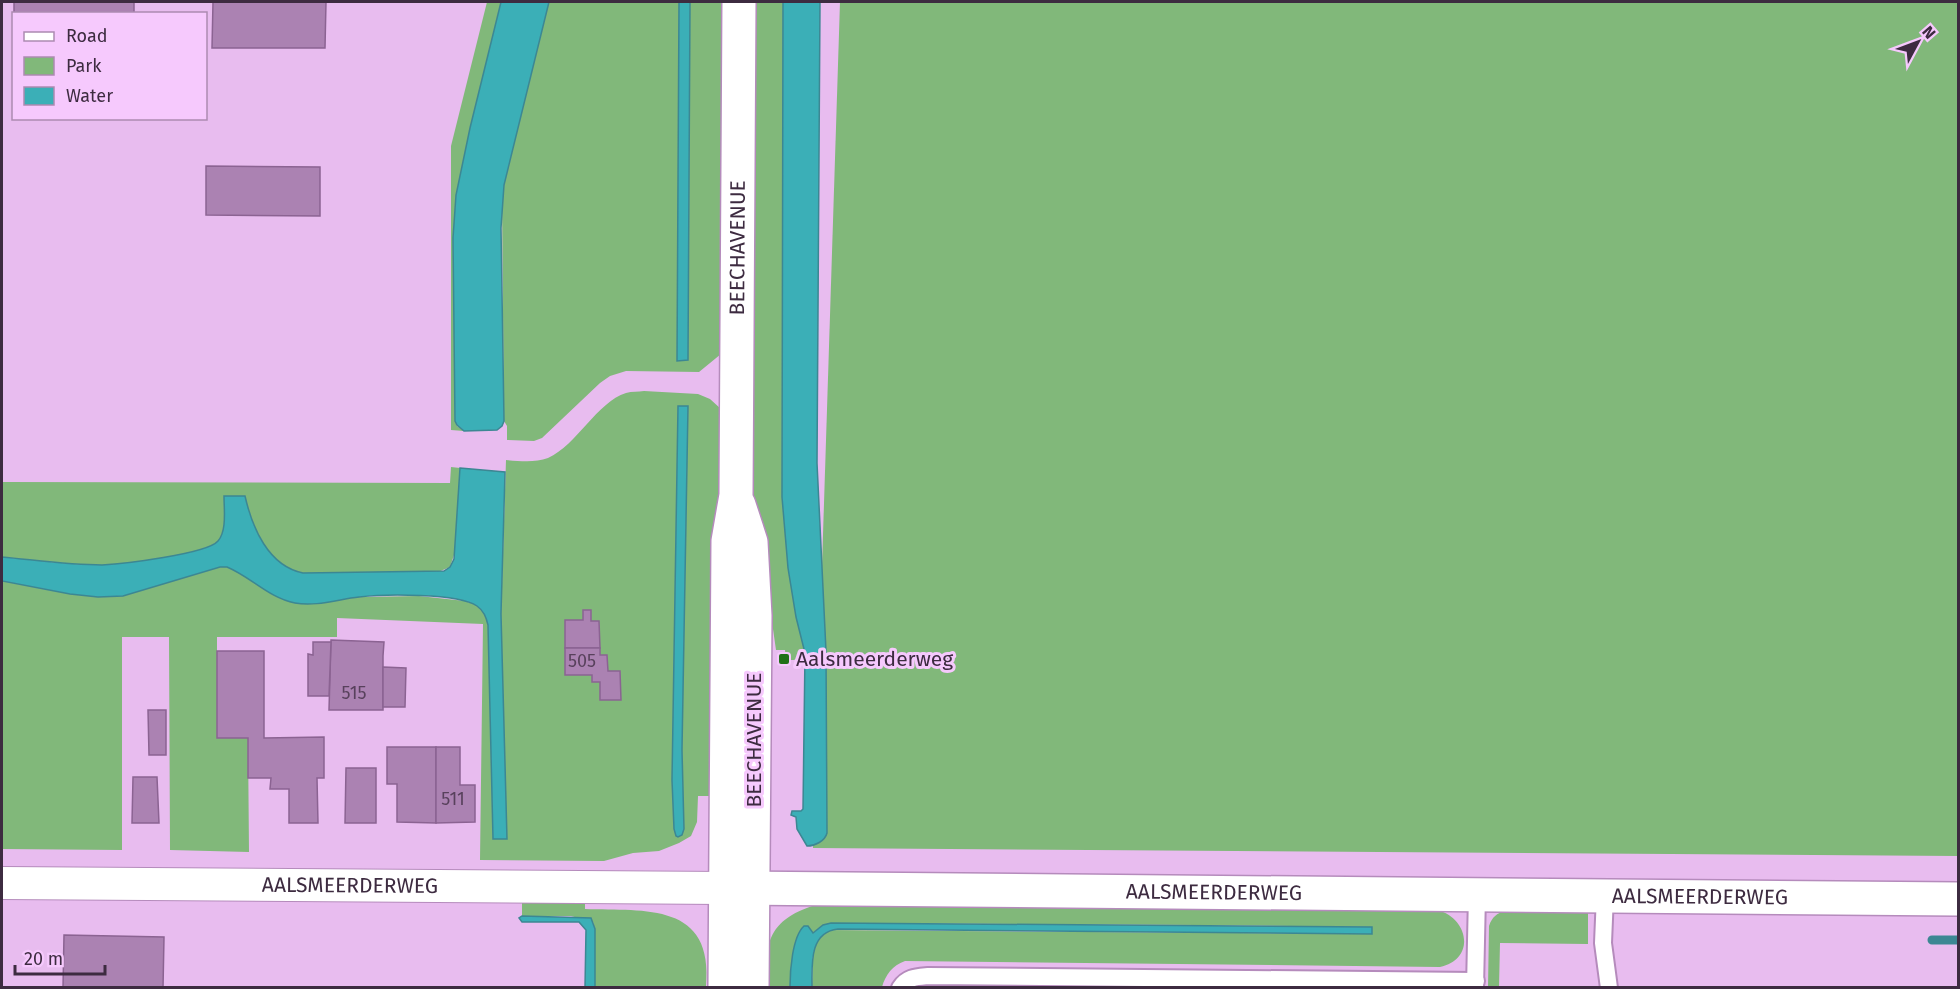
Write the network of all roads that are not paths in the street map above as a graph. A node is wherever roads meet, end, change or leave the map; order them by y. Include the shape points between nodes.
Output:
1 (739, 2) edge
2 (2, 883) edge
3 (739, 888) junction
4 (1477, 894) junction
5 (1605, 896) junction
6 (1959, 899) edge
7 (1476, 984) edge
8 (725, 987) edge
9 (752, 987) edge
10 (900, 987) edge
11 (1609, 987) edge

1 - 3 street, BEECHAVENUE via 736,495 728,541
2 - 3 street, AALSMEERDERWEG
3 - 4 street, AALSMEERDERWEG
3 - 8 street, BEECHAVENUE
3 - 9 street, BEECHAVENUE
4 - 5 street, AALSMEERDERWEG
4 - 7 lane
5 - 6 street, AALSMEERDERWEG
5 - 11 lane via 1603,943
7 - 10 lane via 928,976 909,979

